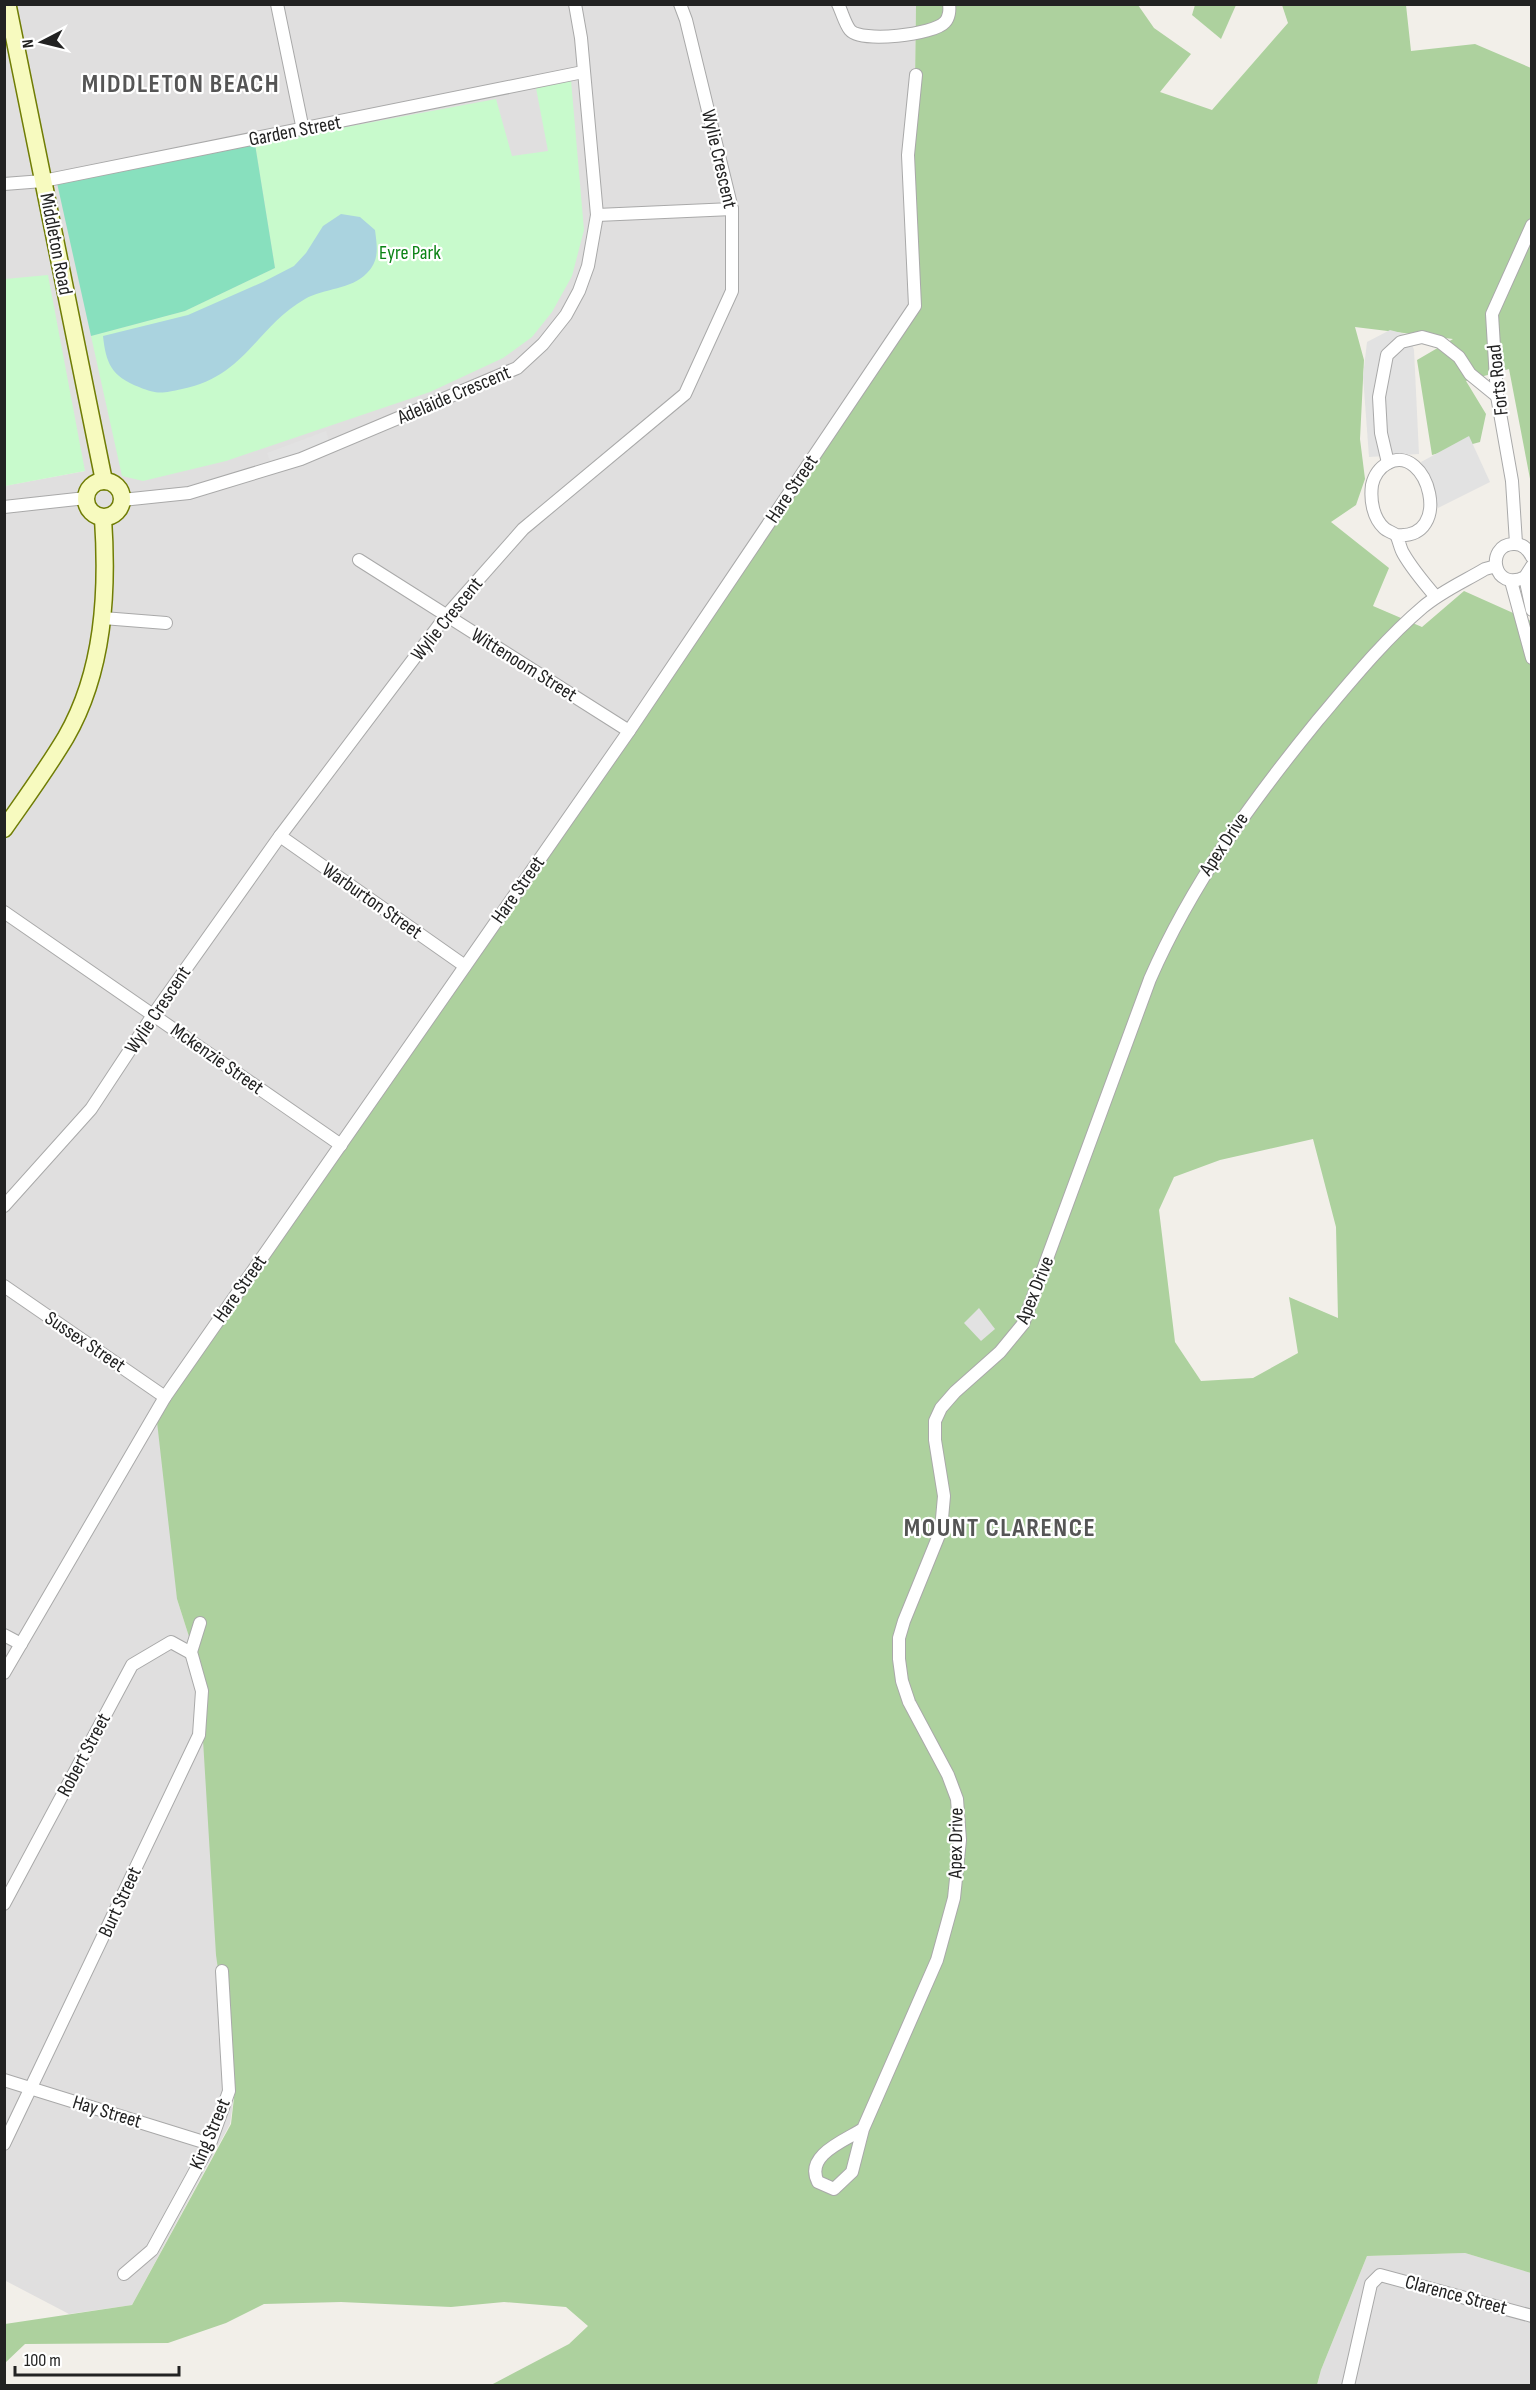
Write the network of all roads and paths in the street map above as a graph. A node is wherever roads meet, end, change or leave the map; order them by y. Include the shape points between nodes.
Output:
1 (277, 4) edge
2 (574, 4) edge
3 (680, 4) edge
4 (688, 4) edge
5 (838, 4) edge
6 (949, 4) edge
7 (9, 6) edge
8 (686, 21) junction
9 (584, 72) junction
10 (916, 75) dead end
11 (303, 130) junction
12 (43, 180) junction
13 (4, 184) edge
14 (732, 209) junction
15 (597, 215) junction
16 (1532, 225) edge
17 (1497, 396) junction
18 (1388, 463) junction
19 (104, 481) junction
20 (86, 498) junction
21 (122, 500) junction
22 (4, 507) edge
23 (103, 518) junction
24 (1396, 535) junction
25 (1516, 543) junction
26 (1532, 557) edge
27 (359, 560) dead end
28 (1496, 566) junction
29 (1528, 572) edge
30 (1511, 580) junction
31 (1436, 597) junction
32 (1532, 610) edge
33 (446, 616) junction
34 (103, 618) junction
35 (166, 622) dead end
36 (1532, 658) edge
37 (629, 731) junction
38 (4, 829) edge
39 (280, 836) junction
40 (4, 912) edge
41 (465, 966) junction
42 (153, 1015) junction
43 (341, 1145) junction
44 (4, 1206) edge
45 (4, 1286) edge
46 (165, 1397) junction
47 (200, 1623) dead end
48 (4, 1635) edge
49 (21, 1644) junction
50 (191, 1653) junction
51 (4, 1673) edge
52 (4, 1904) edge
53 (222, 1971) dead end
54 (4, 2080) edge
55 (32, 2089) junction
56 (864, 2128) junction
57 (4, 2144) edge
58 (210, 2144) junction
59 (124, 2274) dead end
60 (1532, 2316) edge
61 (1348, 2385) edge

1 - 11 street
2 - 9 street, Adelaide Crescent
3 - 8 street, Wylie Crescent
4 - 8 street
5 - 6 street via 850,30 859,36 934,29 946,22
7 - 12 main road, Middleton Road
8 - 14 street, Wylie Crescent
9 - 11 street, Garden Street
9 - 15 street, Adelaide Crescent
10 - 37 street, Hare Street via 908,155 915,306
11 - 12 street, Garden Street
12 - 13 street, Garden Street
12 - 19 main road, Middleton Road
14 - 15 street
14 - 33 street, Wylie Crescent via 732,291 685,394 523,529
15 - 21 street, Adelaide Crescent via 579,291 543,344 517,368 301,459 189,493
16 - 17 street, Forts Road via 1492,314
17 - 18 street via 1440,342 1422,338 1401,342 1387,355 1379,397
17 - 25 street, Forts Road via 1512,481
18 - 24 street via 1376,475 1371,499 1383,527
18 - 24 street via 1404,461 1415,466 1430,496 1429,514 1423,526 1412,534
19 - 20 main road via 91,486
19 - 21 main road via 117,487
20 - 22 street
20 - 23 main road via 90,512
21 - 23 main road via 116,513
23 - 34 main road
24 - 31 street via 1408,560
25 - 26 street
25 - 28 street via 1500,549
27 - 33 street, Wittenoom Street
28 - 30 street via 1504,578
28 - 31 street, Apex Drive
29 - 30 street
29 - 32 street
30 - 36 street
31 - 56 street, Apex Drive via 1361,669 1276,772 1194,890 1169,933 1150,979 1023,1324 1000,1352 955,1392 935,1421 944,1496 941,1530 904,1621 899,1659 909,1702 957,1799 960,1840 954,1898 937,1960
33 - 37 street, Wittenoom Street
33 - 39 street, Wylie Crescent
34 - 35 street
34 - 38 main road via 87,689 66,736
37 - 41 street, Hare Street
39 - 41 street, Warburton Street
39 - 42 street, Wylie Crescent
40 - 42 street, Mckenzie Street
41 - 43 street, Hare Street
42 - 43 street, Mckenzie Street
42 - 44 street, Wylie Crescent via 91,1109
43 - 46 street, Hare Street
45 - 46 street, Sussex Street
46 - 49 street, Hare Street
47 - 50 street
48 - 49 street
49 - 51 street, Hare Street
50 - 52 street, Robert Street via 171,1642 132,1665
50 - 55 street, Burt Street via 202,1691 199,1735
53 - 58 street, King Street via 229,2091
54 - 55 street, Hay Street
55 - 57 street, Burt Street
55 - 58 street, Hay Street
56 - 56 street, Apex Drive via 852,2172 834,2189 818,2182 814,2169 817,2161
58 - 59 street, King Street via 152,2250
60 - 61 street, Clarence Street via 1380,2275 1371,2284

